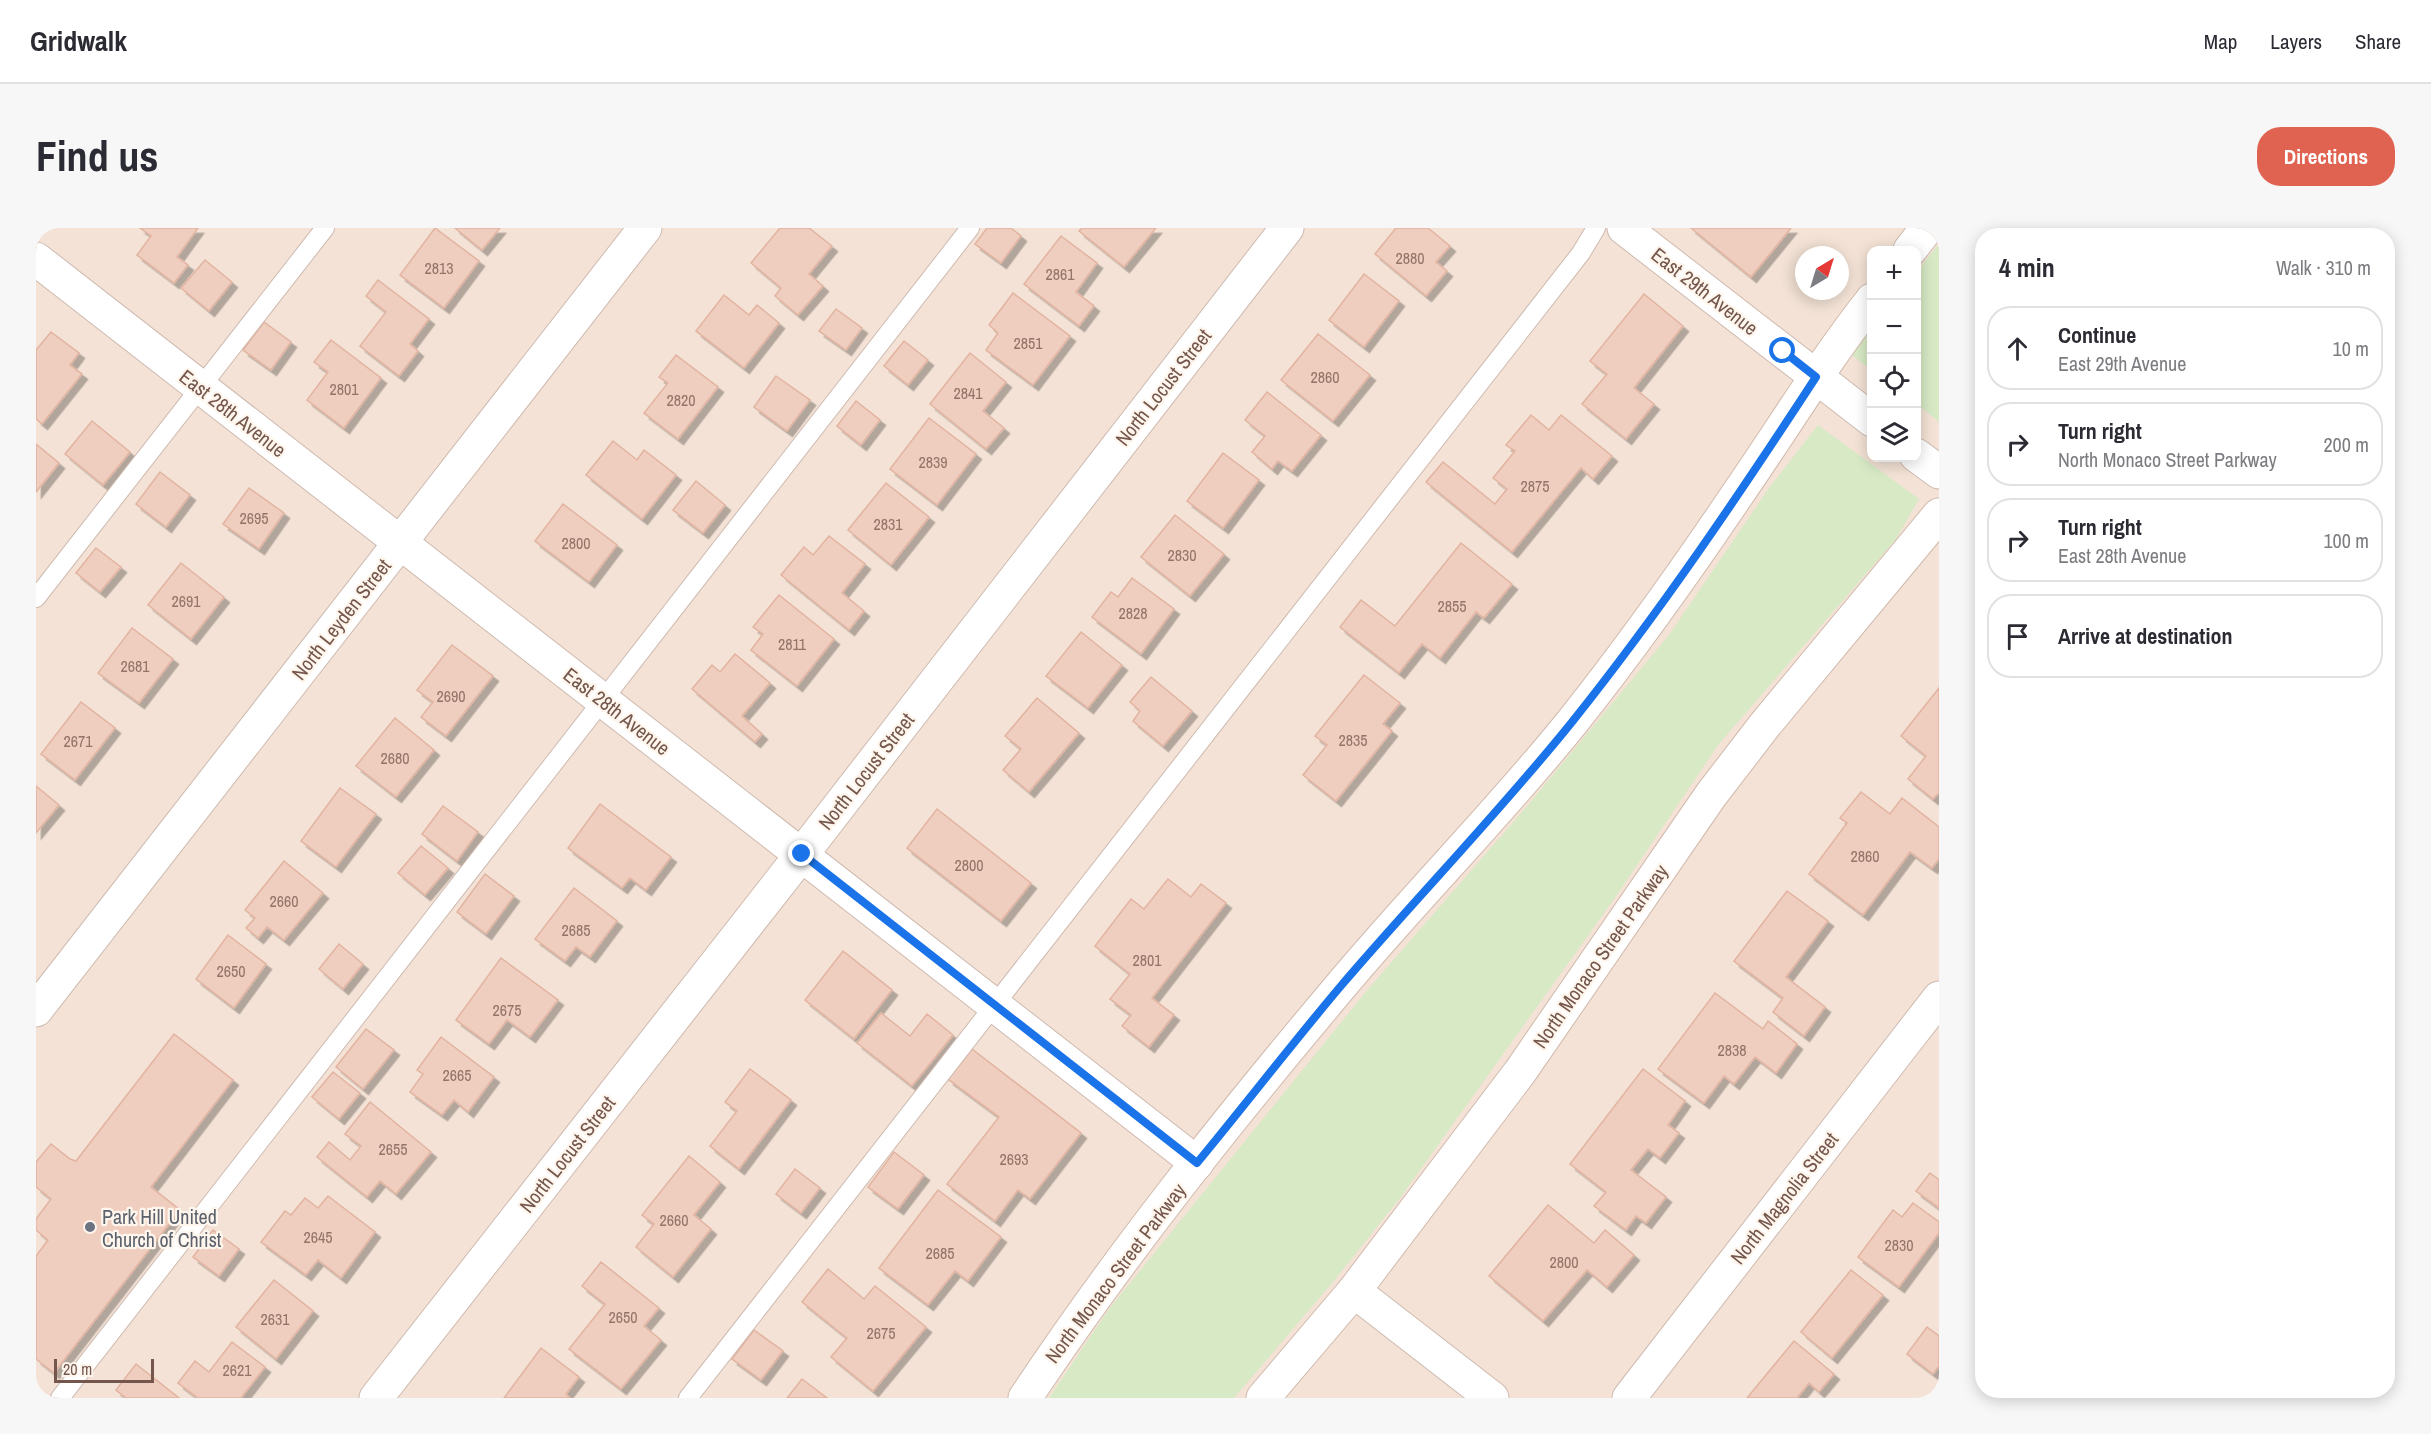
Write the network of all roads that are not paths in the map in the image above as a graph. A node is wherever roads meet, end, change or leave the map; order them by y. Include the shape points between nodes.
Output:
1 (325, 228) edge
2 (645, 228) edge
3 (970, 228) edge
4 (1287, 228) edge
5 (1596, 228) edge
6 (1624, 228) edge
7 (1927, 228) edge
8 (1913, 246) edge
9 (36, 260) edge
10 (1867, 307) edge
11 (1816, 377) junction
12 (201, 387) junction
13 (1867, 416) edge
14 (1921, 458) edge
15 (1939, 472) edge
16 (1939, 515) edge
17 (400, 543) junction
18 (36, 598) edge
19 (602, 701) junction
20 (802, 854) junction
21 (1939, 998) edge
22 (993, 1005) junction
23 (36, 1010) edge
24 (1197, 1163) junction
25 (1354, 1291) junction
26 (60, 1398) edge
27 (376, 1398) edge
28 (688, 1398) edge
29 (1025, 1398) edge
30 (1263, 1398) edge
31 (1492, 1398) edge
32 (1629, 1398) edge

1 - 12 lane
2 - 17 street, North Leyden Street
3 - 19 lane
4 - 20 street, North Locust Street
5 - 22 lane via 1581,253
6 - 11 street, East 29th Avenue
7 - 8 street
9 - 12 street, East 28th Avenue
10 - 11 street, North Monaco Street Parkway
11 - 13 street, East 29th Avenue
11 - 24 street, North Monaco Street Parkway via 1738,495 1572,722 1340,987
12 - 17 street, East 28th Avenue
12 - 18 lane
14 - 15 street
16 - 25 street, North Monaco Street Parkway via 1718,787 1520,1072
17 - 19 street, East 28th Avenue
17 - 23 street, North Leyden Street
19 - 20 street, East 28th Avenue
19 - 26 lane
20 - 22 street, East 28th Avenue
20 - 27 street, North Locust Street
21 - 32 street, North Magnolia Street
22 - 24 street, East 28th Avenue
22 - 28 lane
24 - 29 street, North Monaco Street Parkway via 1123,1259
25 - 30 street, North Monaco Street Parkway
25 - 31 street

